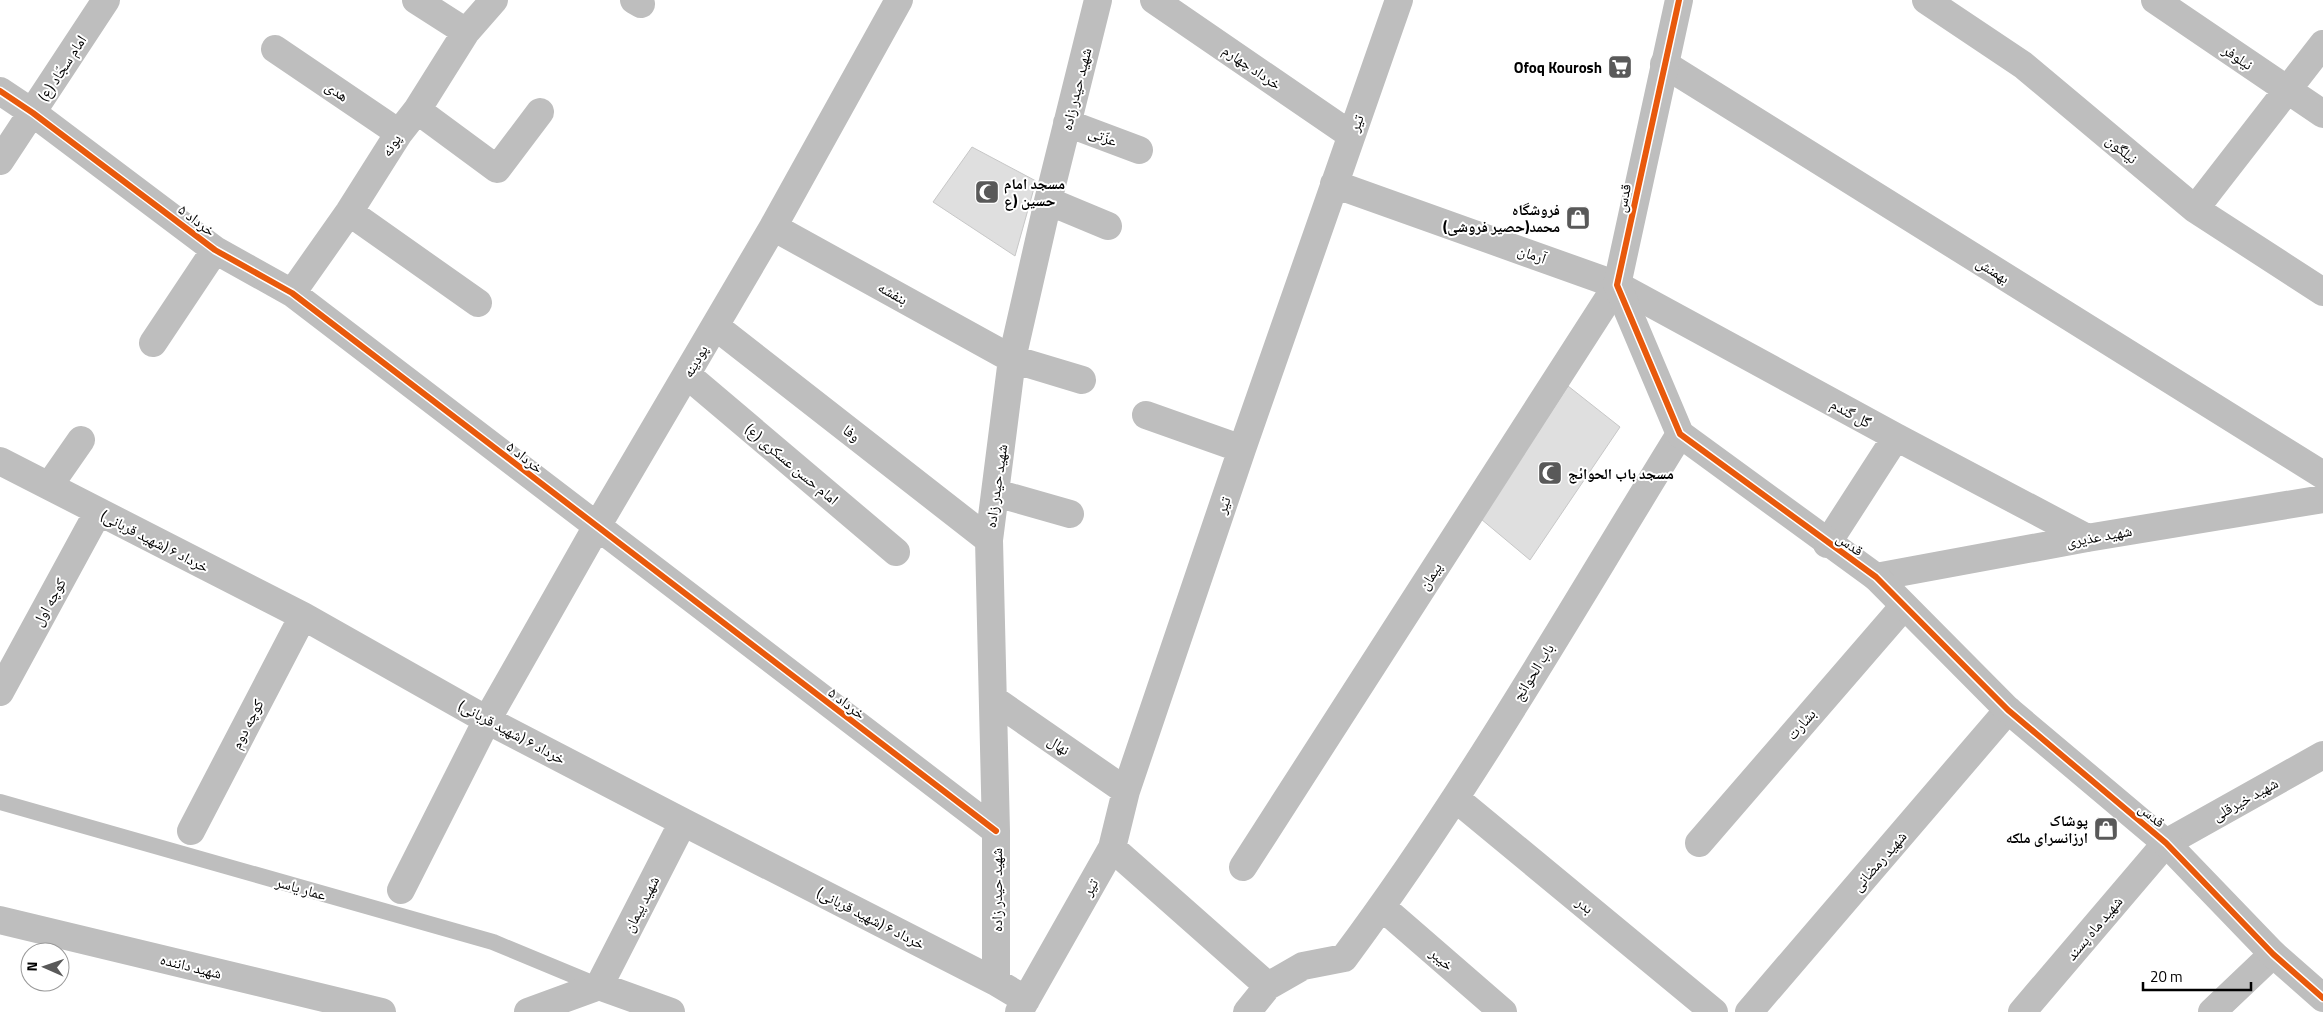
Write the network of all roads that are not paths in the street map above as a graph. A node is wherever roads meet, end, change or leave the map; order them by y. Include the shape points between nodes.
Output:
1 (106, 0) edge
2 (416, 0) edge
3 (494, 0) edge
4 (899, 0) edge
5 (1098, 0) edge
6 (1154, 0) edge
7 (1399, 0) edge
8 (1679, 0) edge
9 (1926, 0) edge
10 (2155, 0) edge
11 (466, 32) junction
12 (2323, 44) edge
13 (275, 49) dead end
14 (1664, 64) junction
15 (0, 91) edge
16 (2288, 92) junction
17 (417, 110) junction
18 (540, 112) dead end
19 (33, 113) junction
20 (2323, 114) edge
21 (1068, 123) junction
22 (399, 133) junction
23 (1351, 134) junction
24 (1138, 150) dead end
25 (0, 161) edge
26 (1334, 184) junction
27 (1048, 201) junction
28 (2195, 209) junction
29 (349, 212) junction
30 (1108, 226) dead end
31 (773, 227) junction
32 (215, 250) junction
33 (1618, 284) junction
34 (2323, 292) edge
35 (292, 293) junction
36 (478, 304) dead end
37 (715, 326) junction
38 (153, 342) dead end
39 (1012, 359) junction
40 (687, 375) junction
41 (1082, 380) dead end
42 (1146, 415) dead end
43 (1680, 434) junction
44 (1896, 437) junction
45 (81, 440) dead end
46 (1242, 449) junction
47 (0, 461) edge
48 (2323, 475) edge
49 (49, 486) junction
50 (996, 493) junction
51 (2323, 499) edge
52 (98, 512) junction
53 (1070, 514) dead end
54 (596, 528) junction
55 (2087, 538) junction
56 (989, 540) junction
57 (1827, 544) junction
58 (896, 552) dead end
59 (1876, 577) junction
60 (1904, 606) junction
61 (303, 616) junction
62 (0, 692) edge
63 (993, 699) junction
64 (2008, 710) junction
65 (487, 720) junction
66 (2323, 755) edge
67 (1126, 791) junction
68 (1455, 798) junction
69 (0, 802) edge
70 (683, 822) junction
71 (191, 831) dead end
72 (996, 831) junction
73 (1699, 843) dead end
74 (2166, 843) junction
75 (1112, 848) junction
76 (1243, 867) dead end
77 (400, 890) dead end
78 (1382, 906) junction
79 (0, 920) edge
80 (2273, 954) junction
81 (996, 982) junction
82 (599, 986) junction
83 (1268, 986) junction
84 (2323, 998) edge
85 (1022, 1006) edge
86 (382, 1012) edge
87 (528, 1012) edge
88 (671, 1012) edge
89 (1247, 1012) edge
90 (1503, 1012) edge
91 (1714, 1012) edge
92 (1749, 1012) edge
93 (2022, 1012) edge
94 (2212, 1012) edge

1 - 19 street, امام سجّاد (ع)
2 - 11 street
3 - 11 street, پونه
4 - 31 street, پودینه
5 - 21 street, شهید حیدر زاده
6 - 23 street, خرداد چهارم
7 - 23 street, تیر
8 - 14 street, قدس
9 - 28 street, نیلگون via 2022,65
10 - 16 street, نیلوفر
11 - 17 street, پونه
12 - 16 street
13 - 22 street, هدی
14 - 33 street, قدس
14 - 48 street, بهمنش
15 - 19 street, خرداد ۵
16 - 20 street, نیلوفر
16 - 28 street
17 - 18 street via 496,169
17 - 22 street, پونه
19 - 25 street, امام سجّاد (ع)
19 - 32 street, خرداد ۵
21 - 24 street, عزّتی
21 - 27 street, شهید حیدر زاده
22 - 29 street, پونه
23 - 26 street, تیر
26 - 33 street, آرمان
26 - 46 street, تیر
27 - 30 street
27 - 39 street, شهید حیدر زاده
28 - 34 street, نیلگون
29 - 35 street, پونه
29 - 36 street
31 - 37 street, پودینه
31 - 39 street, بنفشه
32 - 35 street, خرداد ۵
32 - 38 street
33 - 43 street
33 - 44 street, گل گندم
33 - 76 street, پیمان
35 - 54 street, خرداد ۵
37 - 40 street, پودینه
37 - 56 street, وفا
39 - 41 street, بنفشه
39 - 50 street, شهید حیدر زاده
40 - 54 street, پودینه
40 - 58 street, امام حسن عسکری (ع)
42 - 46 street
43 - 57 street, قدس
43 - 68 street, باب الحوائج
44 - 55 street, گل گندم
44 - 57 street
45 - 49 street
46 - 67 street, تیر
47 - 49 street, خرداد ۶ (شهید قربانی)
49 - 52 street, خرداد ۶ (شهید قربانی)
50 - 53 street
50 - 56 street, شهید حیدر زاده
51 - 55 street, شهید عذیری
52 - 61 street, خرداد ۶ (شهید قربانی)
52 - 62 street, کوچه اول
54 - 65 street, پودینه
54 - 72 street, خرداد ۵
55 - 59 street, شهید عذیری
56 - 63 street, شهید حیدر زاده
57 - 59 street, قدس
59 - 60 street, قدس
60 - 64 street, قدس
60 - 73 street, بشارت
61 - 65 street, خرداد ۶ (شهید قربانی)
61 - 71 street, کوچه دوم
63 - 67 street, نهال
63 - 72 street, شهید حیدر زاده
64 - 74 street, قدس
64 - 92 street, شهید رمضانی
65 - 70 street, خرداد ۶ (شهید قربانی)
65 - 77 street, پودینه
66 - 74 street, شهید خیرقلی
67 - 75 street, تیر
68 - 78 street, باب الحوائج
68 - 91 street, بدر
69 - 82 lane, عمار یاسر via 493,942
70 - 81 street, خرداد ۶ (شهید قربانی)
70 - 82 street, شهید پیمان
72 - 81 street, شهید حیدر زاده
74 - 80 street, قدس
74 - 93 street, شهید ماه پسند
75 - 83 street
75 - 85 street, تیر
78 - 83 street, باب الحوائج via 1344,958 1303,966
78 - 90 street, خیبر
79 - 86 street, شهید داننده
80 - 84 street, قدس
80 - 94 street
81 - 85 street, خرداد ۶ (شهید قربانی)
82 - 87 street
82 - 88 street
83 - 89 street

